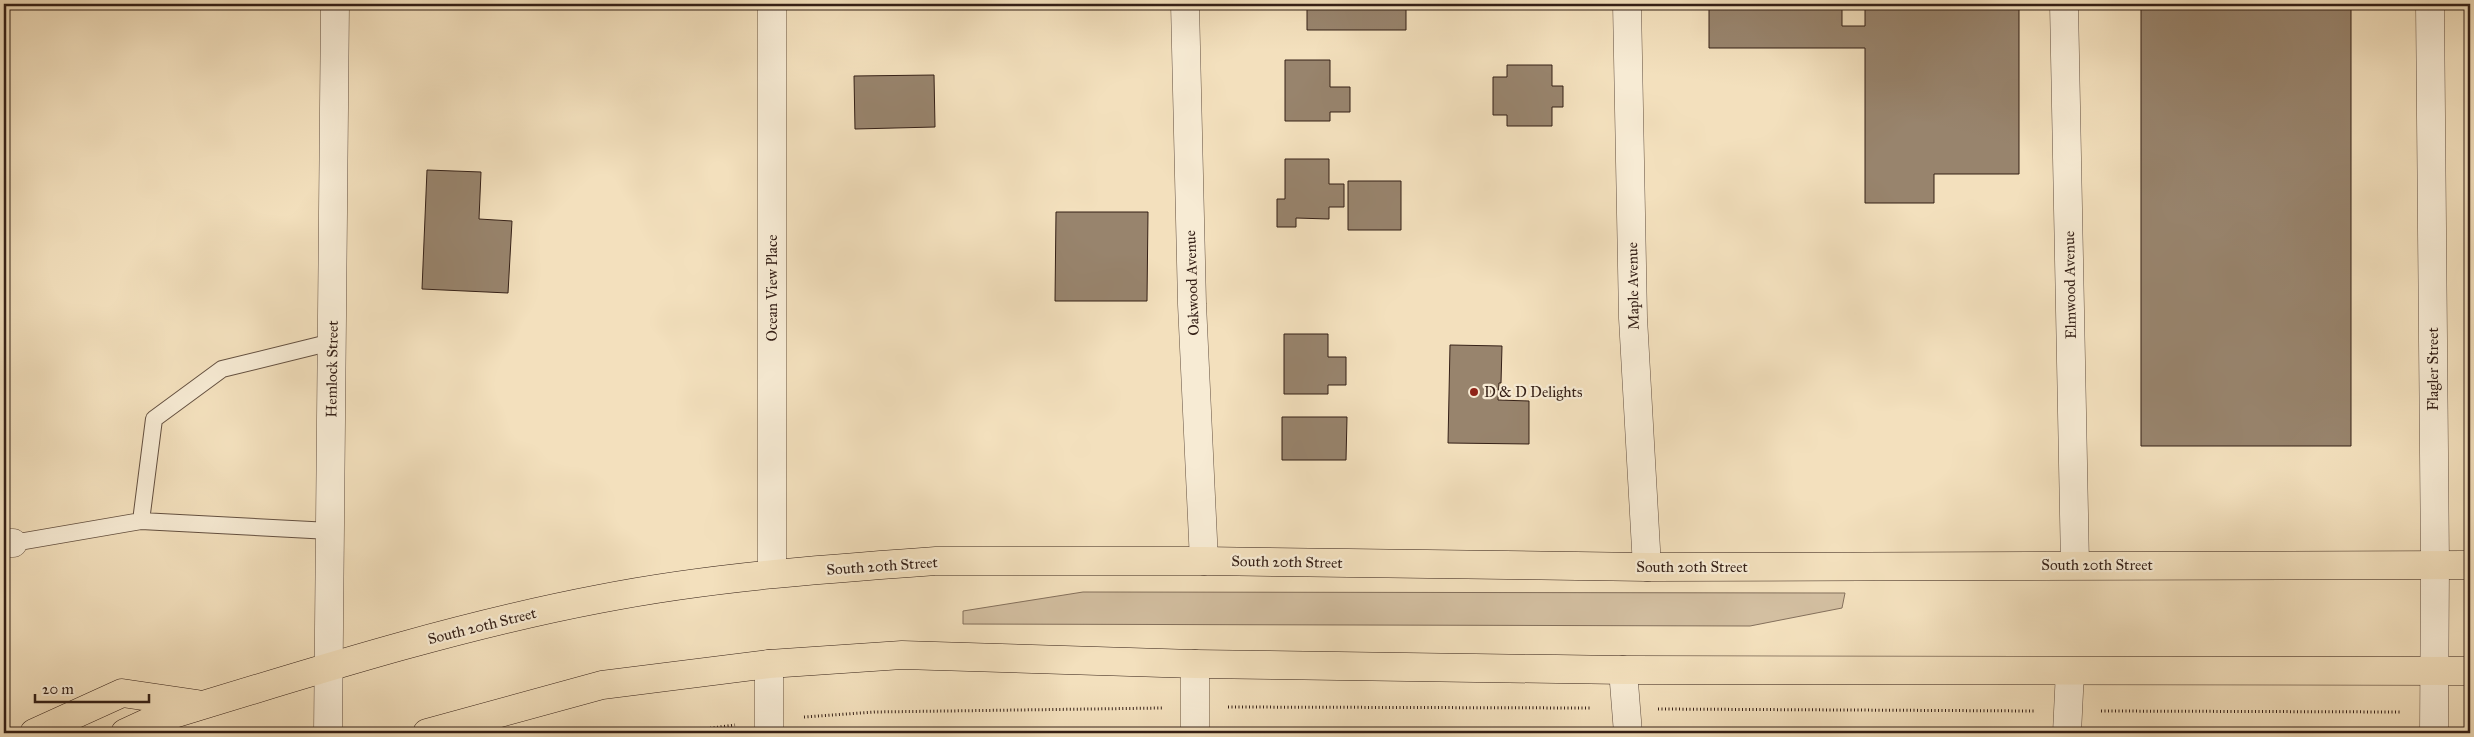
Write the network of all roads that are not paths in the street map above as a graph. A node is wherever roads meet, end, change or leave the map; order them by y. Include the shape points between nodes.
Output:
1 (335, 4) edge
2 (772, 4) edge
3 (1185, 4) edge
4 (1627, 4) edge
5 (2064, 4) edge
6 (2430, 4) edge
7 (332, 342) junction
8 (141, 521) junction
9 (330, 531) junction
10 (8, 543) edge
11 (1204, 561) junction
12 (2075, 565) junction
13 (2435, 565) junction
14 (2470, 565) edge
15 (1647, 567) junction
16 (772, 573) junction
17 (769, 664) junction
18 (1196, 664) junction
19 (329, 666) junction
20 (1623, 670) junction
21 (2070, 671) junction
22 (2434, 671) junction
23 (2470, 671) edge
24 (204, 705) junction
25 (1195, 720) edge
26 (1628, 721) edge
27 (2067, 722) edge
28 (2434, 722) edge
29 (769, 727) edge
30 (34, 733) edge
31 (125, 733) edge
32 (328, 733) edge
33 (427, 733) edge

1 - 7 street, Hemlock Street
2 - 16 street, Ocean View Place
3 - 11 street, Oakwood Avenue via 1192,304
4 - 15 street, Maple Avenue via 1634,318
5 - 12 street, Elmwood Avenue
6 - 13 street, Flagler Street
7 - 8 lane via 222,369 154,419
7 - 9 street, Hemlock Street
8 - 9 lane
8 - 10 lane
9 - 19 street, Hemlock Street
11 - 15 main road, South 20th Street
11 - 16 main road, South 20th Street via 936,561
12 - 13 main road, South 20th Street
12 - 15 main road, South 20th Street
13 - 14 main road, South 20th Street
13 - 22 street, Flagler Street
16 - 19 main road, South 20th Street via 600,598 469,628
17 - 18 main road via 902,655
17 - 29 street
17 - 33 main road via 602,685
18 - 20 main road
18 - 25 street
19 - 24 main road, South 20th Street
19 - 32 street, Hemlock Street
20 - 21 main road
20 - 26 street
21 - 22 main road
21 - 27 street
22 - 23 main road
22 - 28 street, Flagler Street
24 - 30 main road via 122,693
24 - 31 main road, South 20th Street via 151,721

